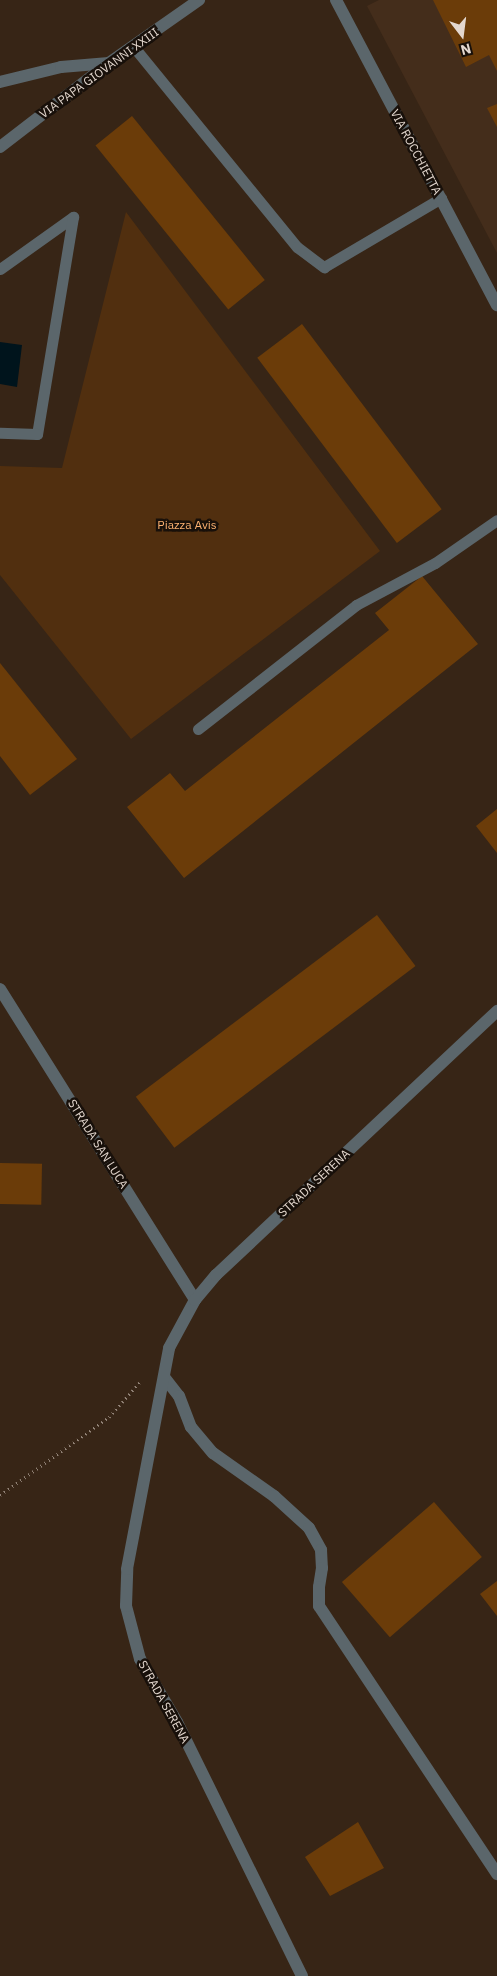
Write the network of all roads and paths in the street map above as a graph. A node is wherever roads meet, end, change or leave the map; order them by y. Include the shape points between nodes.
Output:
1 (199, 0) edge
2 (336, 0) edge
3 (133, 46) junction
4 (109, 63) junction
5 (0, 82) edge
6 (0, 147) edge
7 (441, 198) junction
8 (0, 269) edge
9 (497, 305) edge
10 (0, 433) edge
11 (497, 520) edge
12 (198, 729) dead end
13 (0, 989) edge
14 (497, 1011) edge
15 (195, 1300) junction
16 (145, 1376) dead end
17 (164, 1377) junction
18 (0, 1495) edge
19 (497, 1874) edge
20 (302, 1976) edge

1 - 3 street, VIA PAPA GIOVANNI XXIII
2 - 7 street, VIA ROCCHIETTA
3 - 4 street, VIA PAPA GIOVANNI XXIII
3 - 7 lane via 297,247 324,267
4 - 5 street via 61,67
4 - 6 street, VIA PAPA GIOVANNI XXIII
7 - 9 street, VIA ROCCHIETTA
8 - 10 lane via 73,217 37,434
11 - 12 lane via 435,563 356,605
13 - 15 street, STRADA SAN LUCA
14 - 15 street, STRADA SERENA via 216,1275
15 - 17 street, STRADA SERENA via 170,1348
16 - 18 path via 109,1417
17 - 19 street via 179,1396 191,1426 214,1453 274,1496 309,1528 321,1550 319,1606
17 - 20 street, STRADA SERENA via 127,1569 126,1606 140,1659 177,1722

